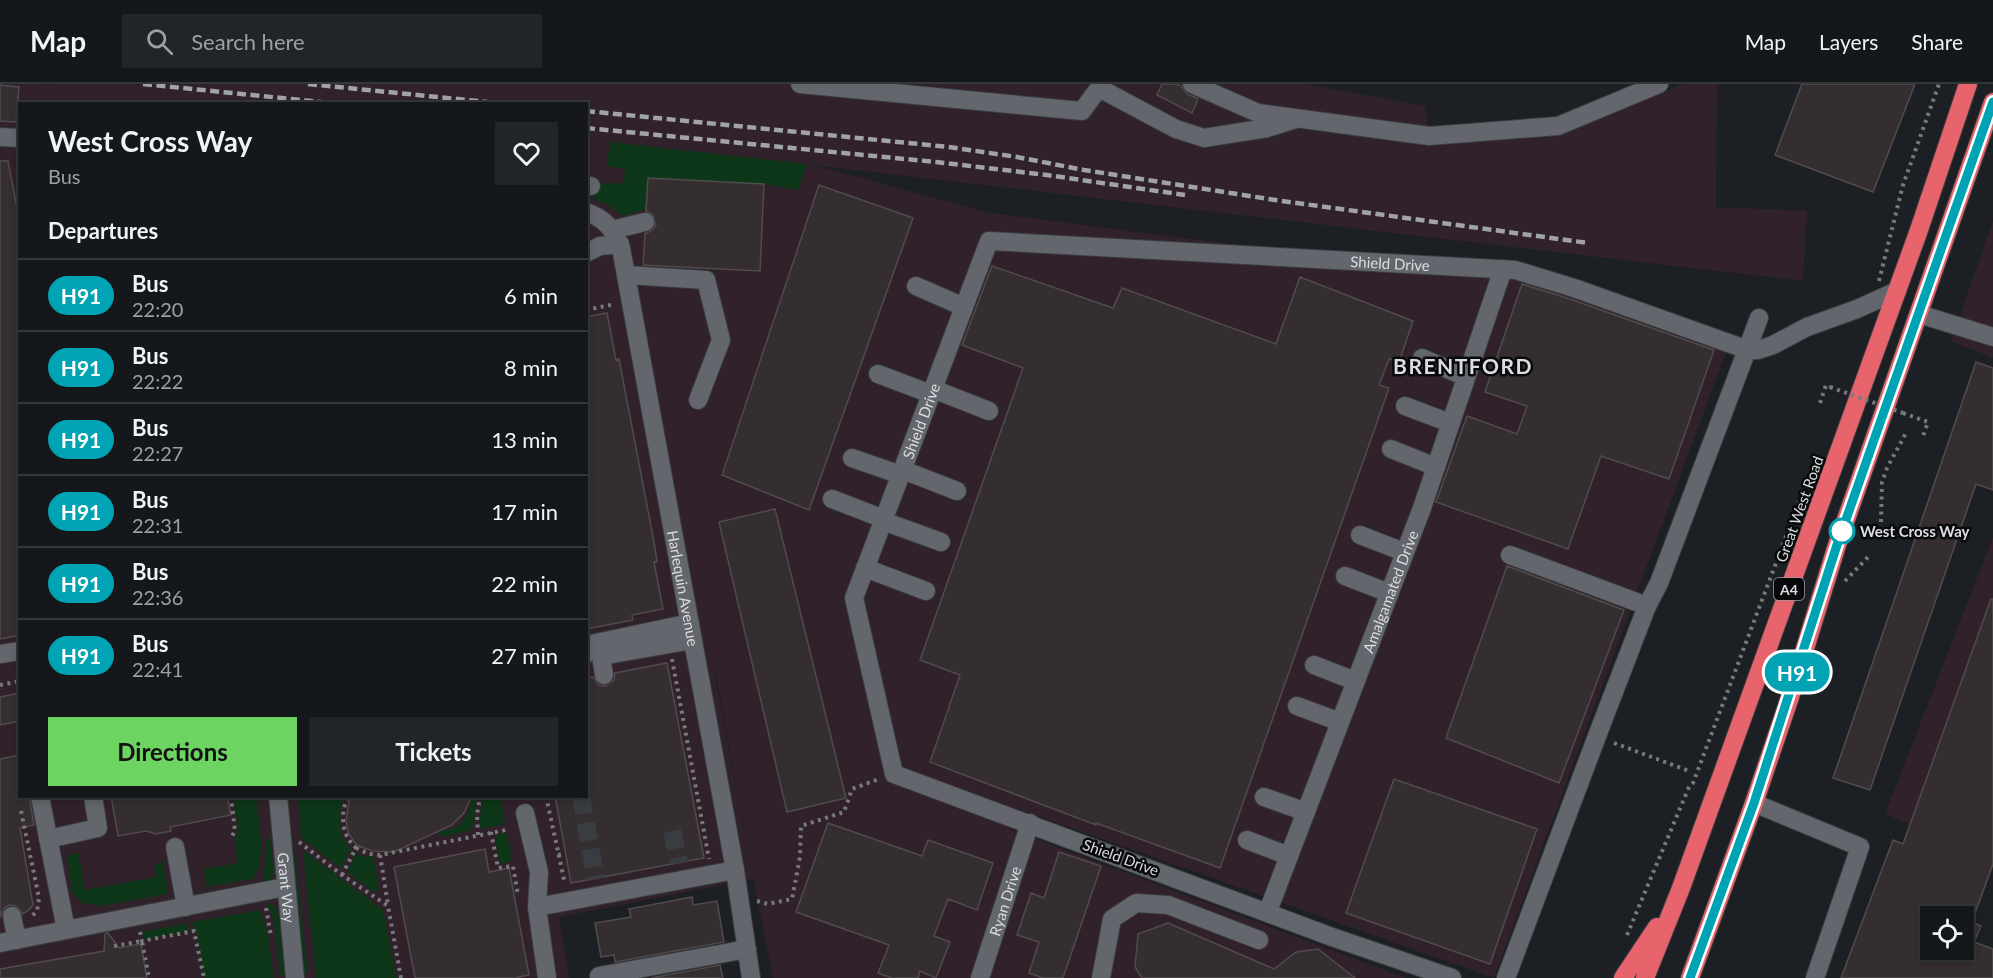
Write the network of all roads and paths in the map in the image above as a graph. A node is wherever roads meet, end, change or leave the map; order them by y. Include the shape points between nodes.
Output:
1 (800, 84) edge
2 (1192, 84) edge
3 (1659, 84) edge
4 (1939, 84) edge
5 (1968, 84) edge
6 (1100, 86) edge
7 (1993, 102) edge
8 (1299, 118) junction
9 (0, 137) edge
10 (18, 138) edge
11 (588, 213) edge
12 (645, 222) dead end
13 (616, 237) junction
14 (588, 252) edge
15 (1503, 268) junction
16 (627, 275) junction
17 (1878, 283) dead end
18 (915, 286) dead end
19 (1897, 291) junction
20 (617, 303) dead end
21 (964, 307) junction
22 (588, 310) edge
23 (1919, 314) junction
24 (1759, 318) dead end
25 (1993, 337) edge
26 (1748, 350) junction
27 (1422, 358) dead end
28 (878, 374) dead end
29 (1466, 377) junction
30 (932, 392) junction
31 (698, 400) dead end
32 (1820, 403) dead end
33 (1405, 406) dead end
34 (989, 411) dead end
35 (1450, 423) junction
36 (1906, 433) dead end
37 (1922, 439) dead end
38 (1390, 449) dead end
39 (852, 458) dead end
40 (1436, 467) junction
41 (902, 472) junction
42 (957, 491) dead end
43 (1803, 491) dead end
44 (832, 499) dead end
45 (884, 520) junction
46 (1881, 522) dead end
47 (1360, 536) dead end
48 (941, 542) dead end
49 (1404, 552) junction
50 (1510, 555) dead end
51 (866, 568) junction
52 (1345, 576) dead end
53 (926, 591) dead end
54 (1389, 593) junction
55 (1647, 606) junction
56 (691, 631) junction
57 (588, 648) edge
58 (18, 651) edge
59 (0, 654) edge
60 (662, 661) dead end
61 (1314, 665) dead end
62 (604, 675) dead end
63 (18, 681) edge
64 (1355, 681) junction
65 (0, 685) edge
66 (1297, 706) dead end
67 (1340, 722) junction
68 (1622, 746) dead end
69 (1689, 771) dead end
70 (894, 774) junction
71 (1264, 797) dead end
72 (40, 798) edge
73 (93, 798) edge
74 (231, 798) edge
75 (278, 798) edge
76 (347, 798) edge
77 (480, 798) edge
78 (546, 798) edge
79 (1754, 803) junction
80 (21, 811) dead end
81 (1306, 812) junction
82 (525, 813) dead end
83 (1030, 823) junction
84 (506, 830) dead end
85 (492, 832) junction
86 (478, 835) junction
87 (232, 836) dead end
88 (48, 839) junction
89 (1247, 840) dead end
90 (298, 841) dead end
91 (175, 847) dead end
92 (356, 848) junction
93 (565, 854) dead end
94 (380, 855) junction
95 (558, 855) junction
96 (1289, 856) junction
97 (705, 862) dead end
98 (342, 875) junction
99 (736, 876) junction
100 (285, 886) junction
101 (566, 888) dead end
102 (1681, 888) junction
103 (519, 899) dead end
104 (792, 899) dead end
105 (388, 906) junction
106 (186, 907) junction
107 (537, 907) junction
108 (1268, 911) junction
109 (10, 930) edge
110 (66, 930) junction
111 (1259, 940) dead end
112 (1625, 940) dead end
113 (142, 941) junction
114 (114, 946) dead end
115 (747, 949) junction
116 (1411, 971) edge
117 (598, 976) dead end
118 (1446, 977) edge
119 (149, 978) edge
120 (204, 978) edge
121 (295, 978) edge
122 (401, 978) edge
123 (547, 978) edge
124 (752, 978) edge
125 (980, 978) edge
126 (1101, 978) edge
127 (1506, 978) edge
128 (1623, 978) edge
129 (1645, 978) edge
130 (1690, 978) edge
131 (1815, 978) edge

1 - 6 street via 1082,111
2 - 8 street via 1258,113
3 - 8 street via 1558,126 1429,135
4 - 17 path via 1903,185
5 - 19 highway, Great West Road / A4
6 - 8 street via 1176,129 1204,138 1267,128
7 - 23 highway, A4
9 - 10 street
11 - 13 street via 598,216
12 - 13 street
13 - 14 street
13 - 16 street, Harlequin Avenue
15 - 21 street, Shield Drive via 989,241
15 - 26 street, Shield Drive via 1574,288
15 - 29 street, Amalgamated Drive
16 - 31 street via 706,280 721,340
16 - 56 street, Harlequin Avenue
18 - 21 street
19 - 26 street via 1773,345
19 - 102 highway, Great West Road / A4
20 - 22 path
21 - 30 street, Shield Drive
23 - 25 street
23 - 79 highway, A4 via 1833,555
24 - 26 street
26 - 55 street
27 - 29 street
28 - 30 street
29 - 35 street, Amalgamated Drive
30 - 34 street
30 - 41 street, Shield Drive
32 - 37 path, bridge via 1826,385 1928,422
33 - 35 street
35 - 40 street, Amalgamated Drive
36 - 46 path via 1882,482
38 - 40 street
39 - 41 street
40 - 49 street, Amalgamated Drive
41 - 42 street
41 - 45 street, Shield Drive
43 - 112 path, Great West Road via 1693,783
44 - 45 street
45 - 48 street
45 - 51 street, Shield Drive
47 - 49 street
49 - 54 street, Amalgamated Drive
50 - 55 street
51 - 53 street
51 - 70 street, Shield Drive via 854,598
52 - 54 street
54 - 64 street, Amalgamated Drive
55 - 127 street
56 - 57 street
56 - 62 street via 601,656
56 - 99 street, Harlequin Avenue
58 - 59 street
60 - 97 path via 672,659 709,861
61 - 64 street
63 - 65 path
64 - 67 street, Amalgamated Drive
66 - 67 street
67 - 81 street, Amalgamated Drive
68 - 69 path
70 - 83 street, Shield Drive
70 - 104 path via 852,789 844,812 801,826
71 - 81 street
72 - 88 street
73 - 88 street via 99,828
74 - 87 path via 235,831
75 - 100 street, Grant Way
76 - 92 path via 343,809 344,829
77 - 86 path
78 - 95 path
79 - 130 highway, A4
79 - 131 street via 1860,847
80 - 109 path via 39,904 31,916
81 - 96 street, Amalgamated Drive
82 - 107 street via 539,872
83 - 108 street, Shield Drive
83 - 125 street, Ryan Drive
84 - 85 path
85 - 86 path
85 - 103 path via 498,868 513,866
86 - 94 path
88 - 110 street
89 - 96 street
90 - 98 path
91 - 106 street
92 - 94 path
92 - 98 path
93 - 95 path
94 - 105 path
95 - 101 path
96 - 108 street, Amalgamated Drive
98 - 105 path
99 - 107 street via 680,872 598,887
99 - 115 street, Harlequin Avenue
100 - 106 street
100 - 121 street, Grant Way
102 - 128 highway
102 - 129 highway, Great West Road / A4
105 - 122 path
106 - 110 street
107 - 123 street
108 - 116 street, Shield Drive
109 - 110 street
111 - 126 street via 1168,905 1137,903 1112,919
113 - 114 path
113 - 119 path
113 - 120 path via 195,932
115 - 117 street
115 - 124 street, Harlequin Avenue
116 - 118 street, Shield Drive

